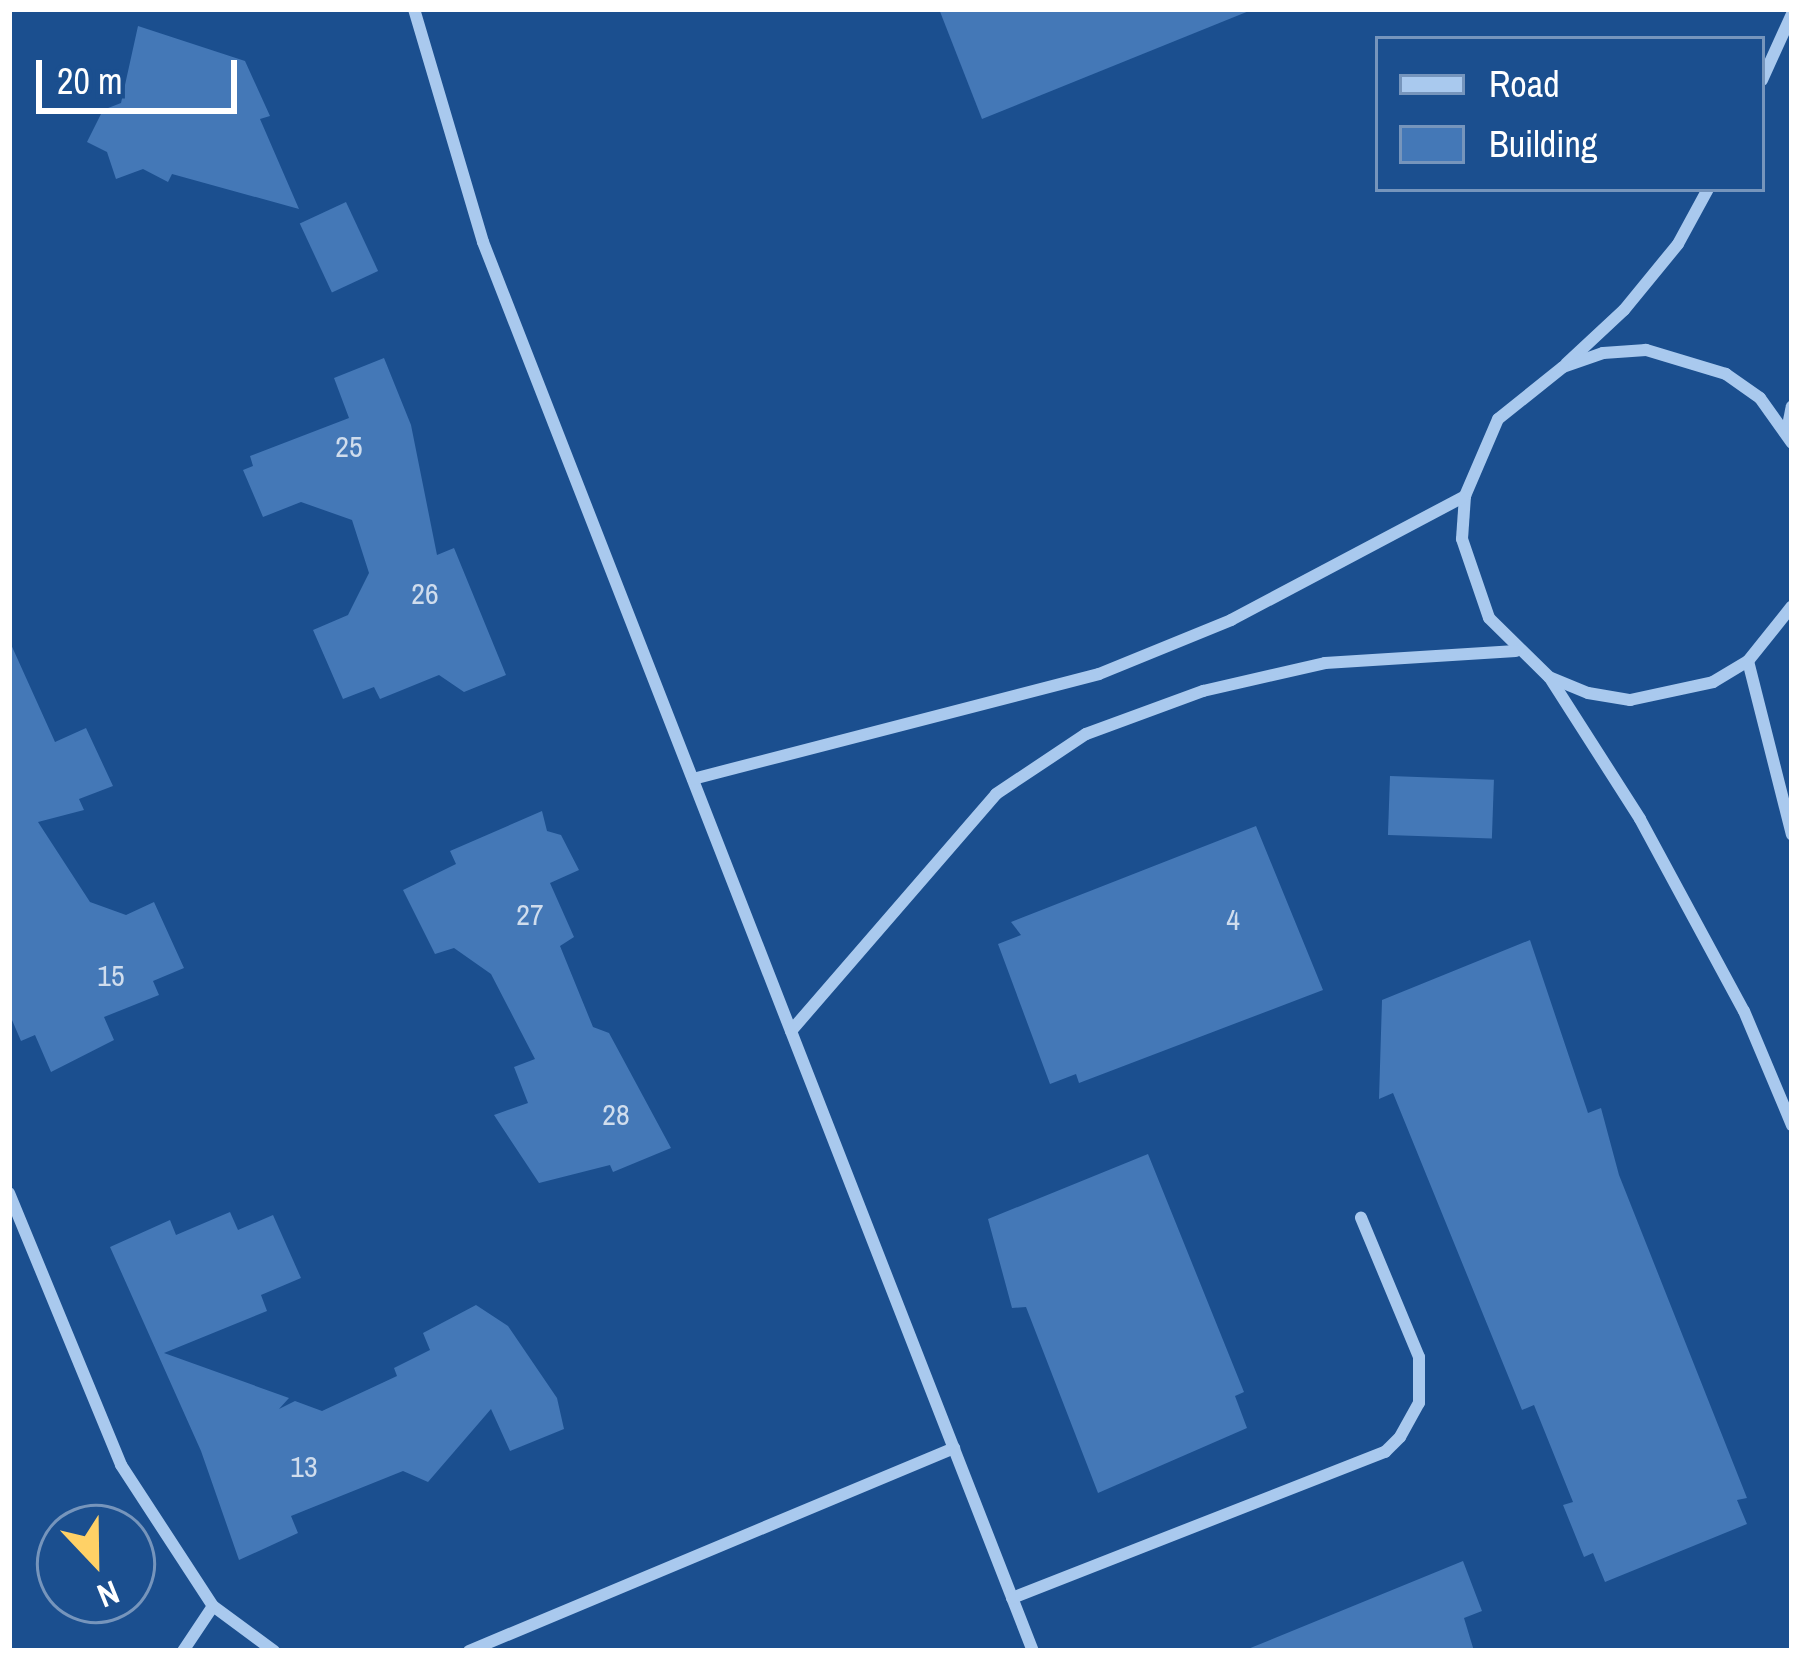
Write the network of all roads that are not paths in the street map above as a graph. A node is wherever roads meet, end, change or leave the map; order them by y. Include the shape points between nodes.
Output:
1 (414, 9) edge
2 (1792, 14) edge
3 (1765, 73) edge
4 (1706, 192) edge
5 (1563, 367) junction
6 (1792, 406) edge
7 (1789, 437) edge
8 (1465, 496) junction
9 (1792, 606) edge
10 (1516, 651) junction
11 (1748, 661) junction
12 (1549, 676) junction
13 (693, 779) junction
14 (1792, 835) edge
15 (791, 1030) junction
16 (1792, 1125) edge
17 (9, 1193) edge
18 (1361, 1218) dead end
19 (954, 1448) junction
20 (1012, 1598) junction
21 (213, 1606) junction
22 (183, 1651) edge
23 (274, 1651) edge
24 (470, 1651) edge
25 (1034, 1651) edge

1 - 13 street via 483,242
2 - 3 street
4 - 5 street via 1678,244
5 - 7 street via 1603,353 1687,357 1760,398
5 - 8 street via 1498,419
6 - 7 street
8 - 10 street via 1471,580
8 - 13 street via 1231,620 1099,674
9 - 11 street
10 - 12 street
10 - 15 street via 1325,663 1203,691 1086,734 996,794
11 - 12 street via 1672,696 1630,700
11 - 14 street
12 - 16 street via 1640,819 1744,1011
13 - 15 street
15 - 19 street
17 - 21 street via 121,1465
18 - 20 street via 1419,1357 1418,1403 1400,1438 1385,1452
19 - 20 street
19 - 24 street
20 - 25 street
21 - 22 street
21 - 23 street

